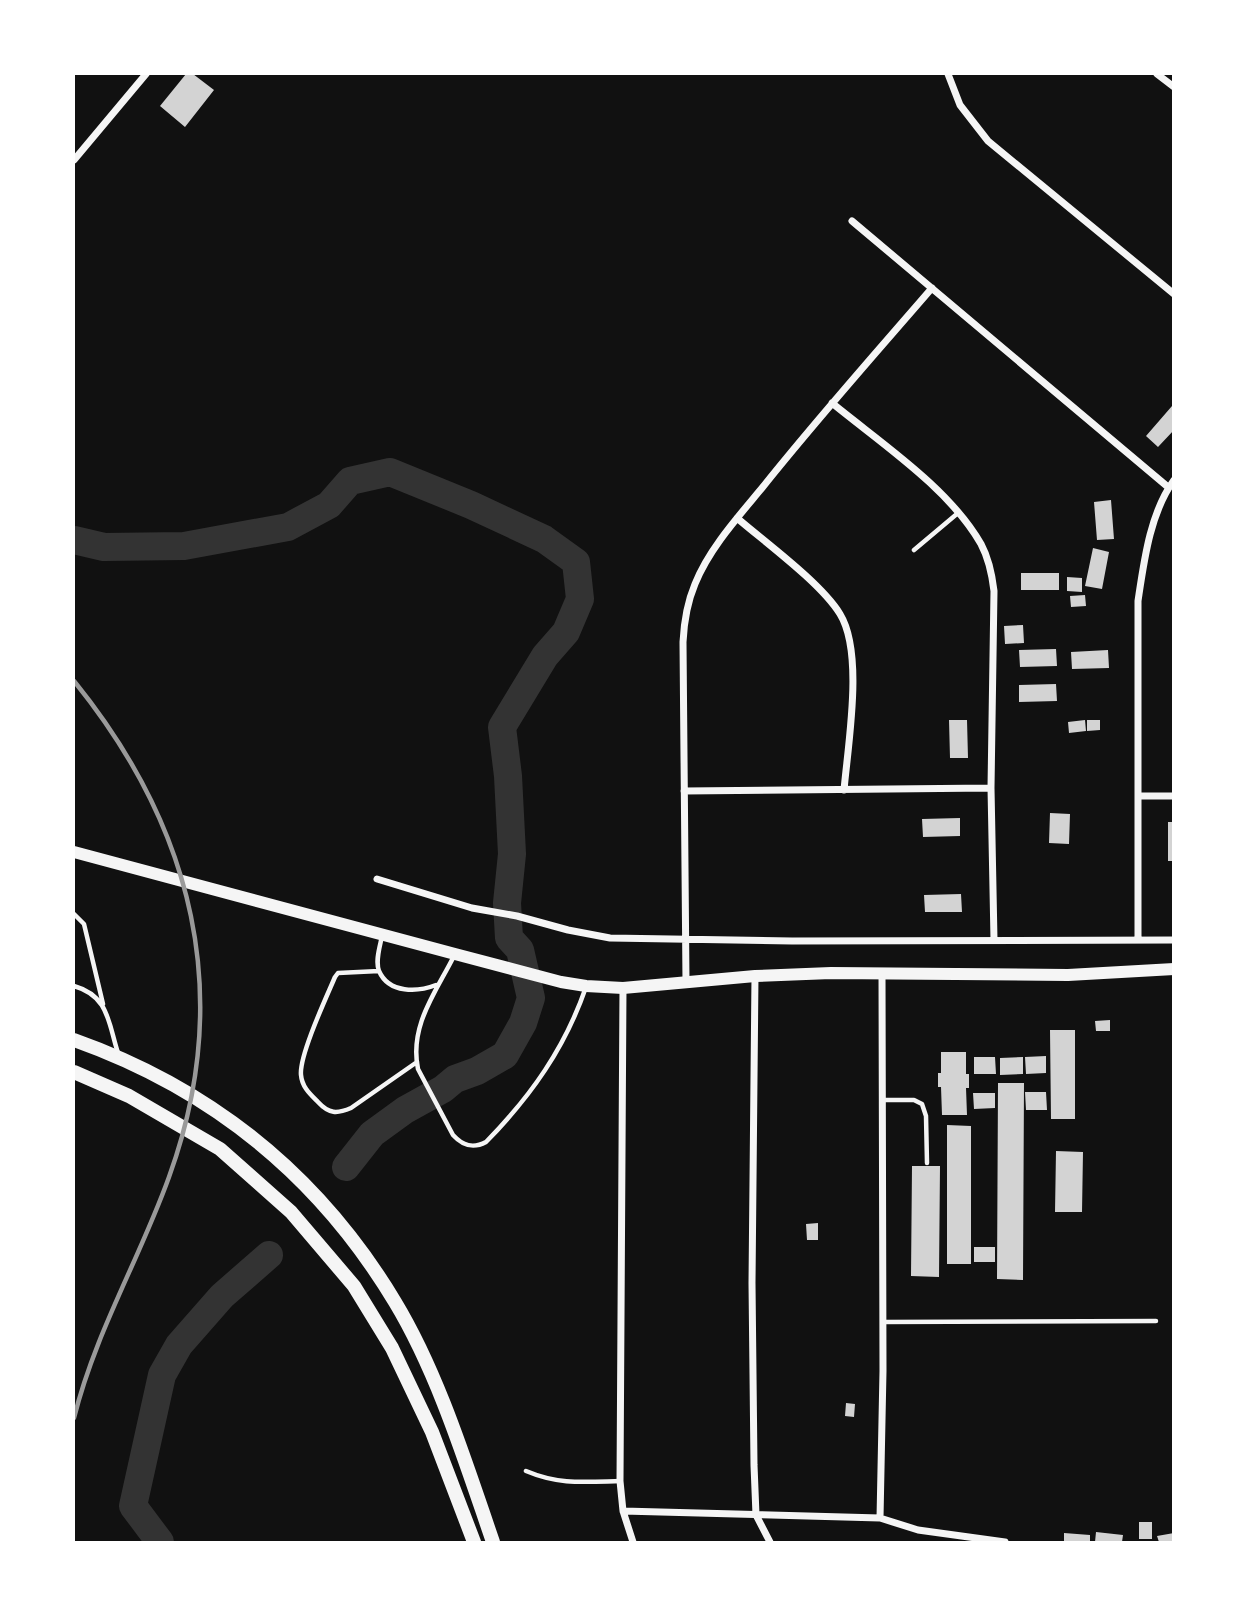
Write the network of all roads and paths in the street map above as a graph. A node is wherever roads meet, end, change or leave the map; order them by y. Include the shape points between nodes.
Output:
1 (146, 74) edge
2 (948, 74) edge
3 (1157, 74) edge
4 (1174, 87) edge
5 (74, 160) edge
6 (852, 221) dead end
7 (932, 288) junction
8 (1174, 294) edge
9 (832, 403) junction
10 (1174, 480) edge
11 (1168, 487) junction
12 (958, 513) junction
13 (737, 519) junction
14 (914, 550) dead end
15 (991, 789) junction
16 (844, 790) junction
17 (684, 791) junction
18 (1139, 796) junction
19 (1174, 796) edge
20 (74, 852) edge
21 (377, 879) dead end
22 (74, 914) edge
23 (382, 935) junction
24 (686, 940) junction
25 (994, 940) junction
26 (1138, 940) junction
27 (1174, 940) edge
28 (454, 954) junction
29 (1174, 968) edge
30 (379, 971) junction
31 (882, 972) junction
32 (755, 976) junction
33 (686, 982) junction
34 (436, 985) junction
35 (74, 986) edge
36 (586, 986) junction
37 (623, 988) junction
38 (103, 1004) junction
39 (74, 1040) edge
40 (119, 1059) junction
41 (417, 1062) junction
42 (74, 1072) edge
43 (883, 1100) junction
44 (927, 1163) dead end
45 (1156, 1321) dead end
46 (883, 1322) junction
47 (526, 1471) dead end
48 (620, 1481) junction
49 (623, 1511) junction
50 (756, 1515) junction
51 (880, 1518) junction
52 (474, 1542) edge
53 (494, 1542) edge
54 (633, 1542) edge
55 (770, 1542) edge
56 (1005, 1542) edge

1 - 5 street
2 - 8 street via 960,105 988,141
3 - 4 street
6 - 7 street
7 - 9 street
7 - 11 street
9 - 12 street
9 - 13 street
10 - 11 street
11 - 18 street via 1149,543 1138,601
12 - 14 lane
12 - 15 street via 982,546 994,591
13 - 16 street via 827,597 849,635 852,661
13 - 17 street via 706,561 684,622
15 - 16 street
15 - 25 street
16 - 17 street
17 - 24 street
18 - 19 street
18 - 26 street
20 - 23 street
21 - 24 street via 472,908 568,930 610,938
22 - 38 lane via 84,924
23 - 28 street
23 - 30 lane
24 - 25 street
24 - 33 street
25 - 26 street
26 - 27 street
28 - 34 lane
28 - 36 street
29 - 31 street via 1068,975
30 - 34 lane via 401,988 421,991
30 - 41 lane via 338,973 335,977 305,1055 300,1072 303,1085 324,1109 340,1113
31 - 32 street
31 - 43 street
32 - 33 street
32 - 50 street via 752,1283
33 - 37 street
34 - 41 lane via 418,1032
35 - 38 lane
36 - 37 street
36 - 41 lane via 554,1059 533,1091 477,1147 459,1142
37 - 48 street
38 - 40 lane
39 - 40 main road
40 - 53 main road via 231,1120 316,1194 357,1243 397,1304 428,1368
42 - 52 main road via 129,1096 220,1149 291,1212 354,1286 392,1348 447,1467
43 - 44 lane via 922,1104
43 - 46 street
45 - 46 lane
46 - 51 street
47 - 48 lane via 568,1483
48 - 49 street
49 - 50 street
49 - 54 street
50 - 51 street
50 - 55 street
51 - 56 street via 918,1530

